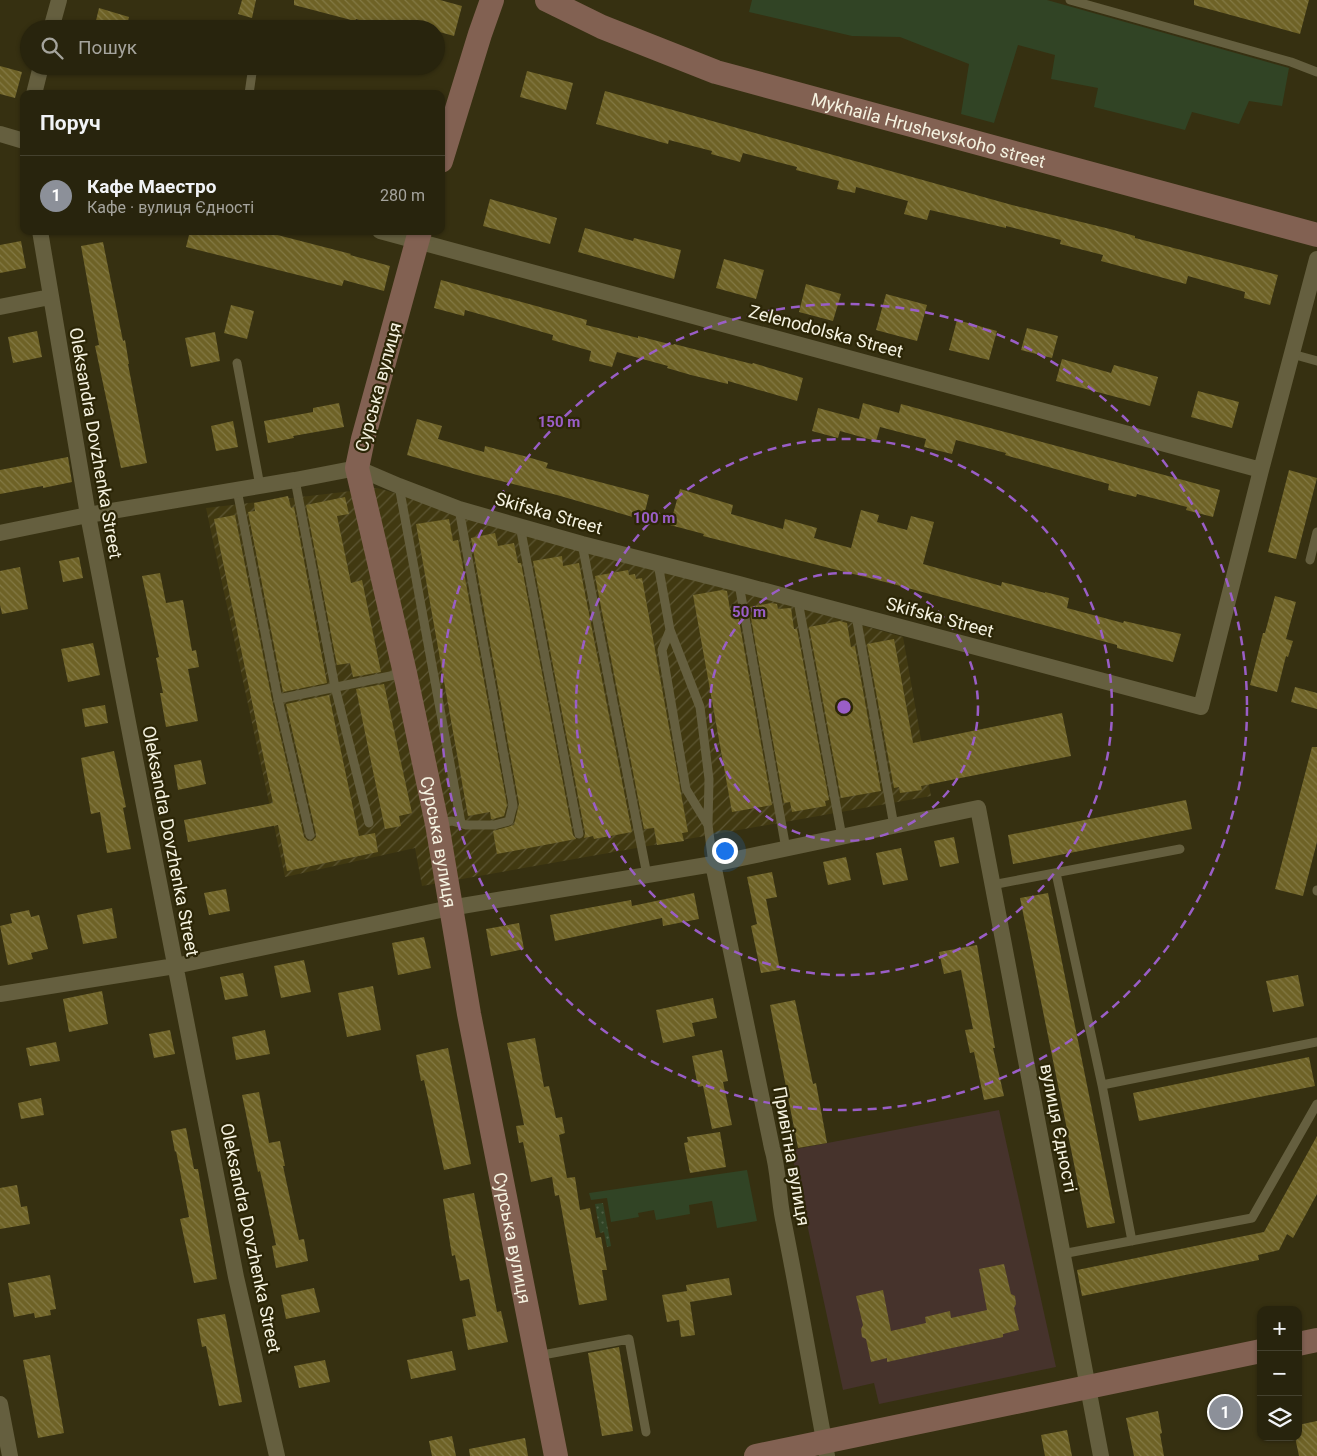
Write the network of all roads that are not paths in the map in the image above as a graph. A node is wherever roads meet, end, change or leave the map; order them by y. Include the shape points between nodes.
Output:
1 (59, 0) edge
2 (492, 0) edge
3 (547, 0) edge
4 (1070, 0) edge
5 (53, 20) edge
6 (1317, 72) edge
7 (39, 75) edge
8 (252, 75) edge
9 (35, 90) edge
10 (250, 90) edge
11 (0, 134) edge
12 (20, 140) edge
13 (445, 148) edge
14 (41, 235) edge
15 (1317, 235) edge
16 (418, 236) edge
17 (1317, 259) edge
18 (50, 297) junction
19 (0, 307) edge
20 (1292, 354) junction
21 (1317, 361) edge
22 (237, 363) dead end
23 (357, 468) junction
24 (1261, 470) junction
25 (295, 480) junction
26 (260, 486) junction
27 (399, 486) junction
28 (237, 490) junction
29 (459, 509) junction
30 (88, 515) junction
31 (520, 526) junction
32 (1317, 532) edge
33 (0, 533) edge
34 (582, 544) junction
35 (1310, 560) dead end
36 (658, 564) junction
37 (739, 584) junction
38 (798, 600) junction
39 (856, 616) junction
40 (670, 630) junction
41 (405, 673) junction
42 (335, 687) junction
43 (278, 699) junction
44 (369, 822) dead end
45 (461, 823) junction
46 (436, 824) junction
47 (708, 825) junction
48 (894, 826) junction
49 (579, 834) dead end
50 (310, 835) dead end
51 (842, 837) junction
52 (786, 849) junction
53 (1180, 849) dead end
54 (713, 864) junction
55 (1056, 872) junction
56 (646, 875) junction
57 (992, 885) junction
58 (450, 908) junction
59 (175, 966) junction
60 (0, 994) edge
61 (1317, 1042) edge
62 (1102, 1085) junction
63 (1317, 1104) edge
64 (1132, 1241) junction
65 (1062, 1254) junction
66 (1317, 1340) edge
67 (1302, 1343) edge
68 (1257, 1352) edge
69 (537, 1356) junction
70 (1087, 1387) junction
71 (0, 1404) edge
72 (646, 1432) dead end
73 (826, 1448) edge
74 (10, 1456) edge
75 (277, 1456) edge
76 (556, 1456) edge
77 (756, 1456) edge
78 (1101, 1456) edge

1 - 5 street
2 - 13 street
3 - 15 street, Mykhaila Hrushevskoho street via 602,27 716,72
4 - 6 lane
7 - 9 street
8 - 10 lane
11 - 12 street
14 - 18 street, Oleksandra Dovzhenka Street
16 - 23 street, Сурська вулиця
16 - 24 street, Zelenodolska Street
17 - 20 street
18 - 19 street
18 - 30 street, Oleksandra Dovzhenka Street
20 - 21 lane
20 - 24 street
22 - 26 lane
23 - 25 street
23 - 27 street, Skifska Street
23 - 41 street, Сурська вулиця
24 - 39 street, Skifska Street via 1201,707
25 - 26 street
25 - 42 lane
26 - 28 street
27 - 29 street, Skifska Street
27 - 45 lane
28 - 30 street
28 - 43 lane
29 - 31 street, Skifska Street
29 - 45 lane via 512,805 509,820 494,825
30 - 33 street
30 - 59 street, Oleksandra Dovzhenka Street
31 - 34 street, Skifska Street
31 - 49 lane
32 - 35 lane
34 - 36 street, Skifska Street
34 - 56 lane
36 - 37 street, Skifska Street
36 - 40 lane
37 - 38 street, Skifska Street
37 - 52 lane
38 - 39 street, Skifska Street
38 - 51 lane
39 - 48 lane
40 - 47 lane via 700,707 709,778
40 - 47 lane via 662,650 686,789
41 - 42 lane
41 - 46 street, Сурська вулиця
42 - 43 lane
42 - 44 lane
43 - 50 lane
45 - 46 lane
46 - 58 street, Сурська вулиця
47 - 54 lane
48 - 51 street
48 - 57 street, вулиця Єдності via 978,808
51 - 52 street
52 - 54 street
53 - 55 lane
54 - 56 street
54 - 73 street, Привітна вулиця via 776,1163 781,1210
55 - 57 lane
55 - 62 lane
56 - 58 street
57 - 65 street, вулиця Єдності
58 - 59 street
58 - 69 street, Сурська вулиця
59 - 60 street
59 - 75 street, Oleksandra Dovzhenka Street via 236,1277
61 - 62 lane
62 - 64 lane
63 - 64 lane via 1252,1218
64 - 65 lane
65 - 70 street, вулиця Єдності
66 - 67 street
68 - 70 street
69 - 72 lane via 629,1339
69 - 76 street, Сурська вулиця
70 - 73 street
70 - 78 street, вулиця Єдності
71 - 74 street
73 - 77 street

